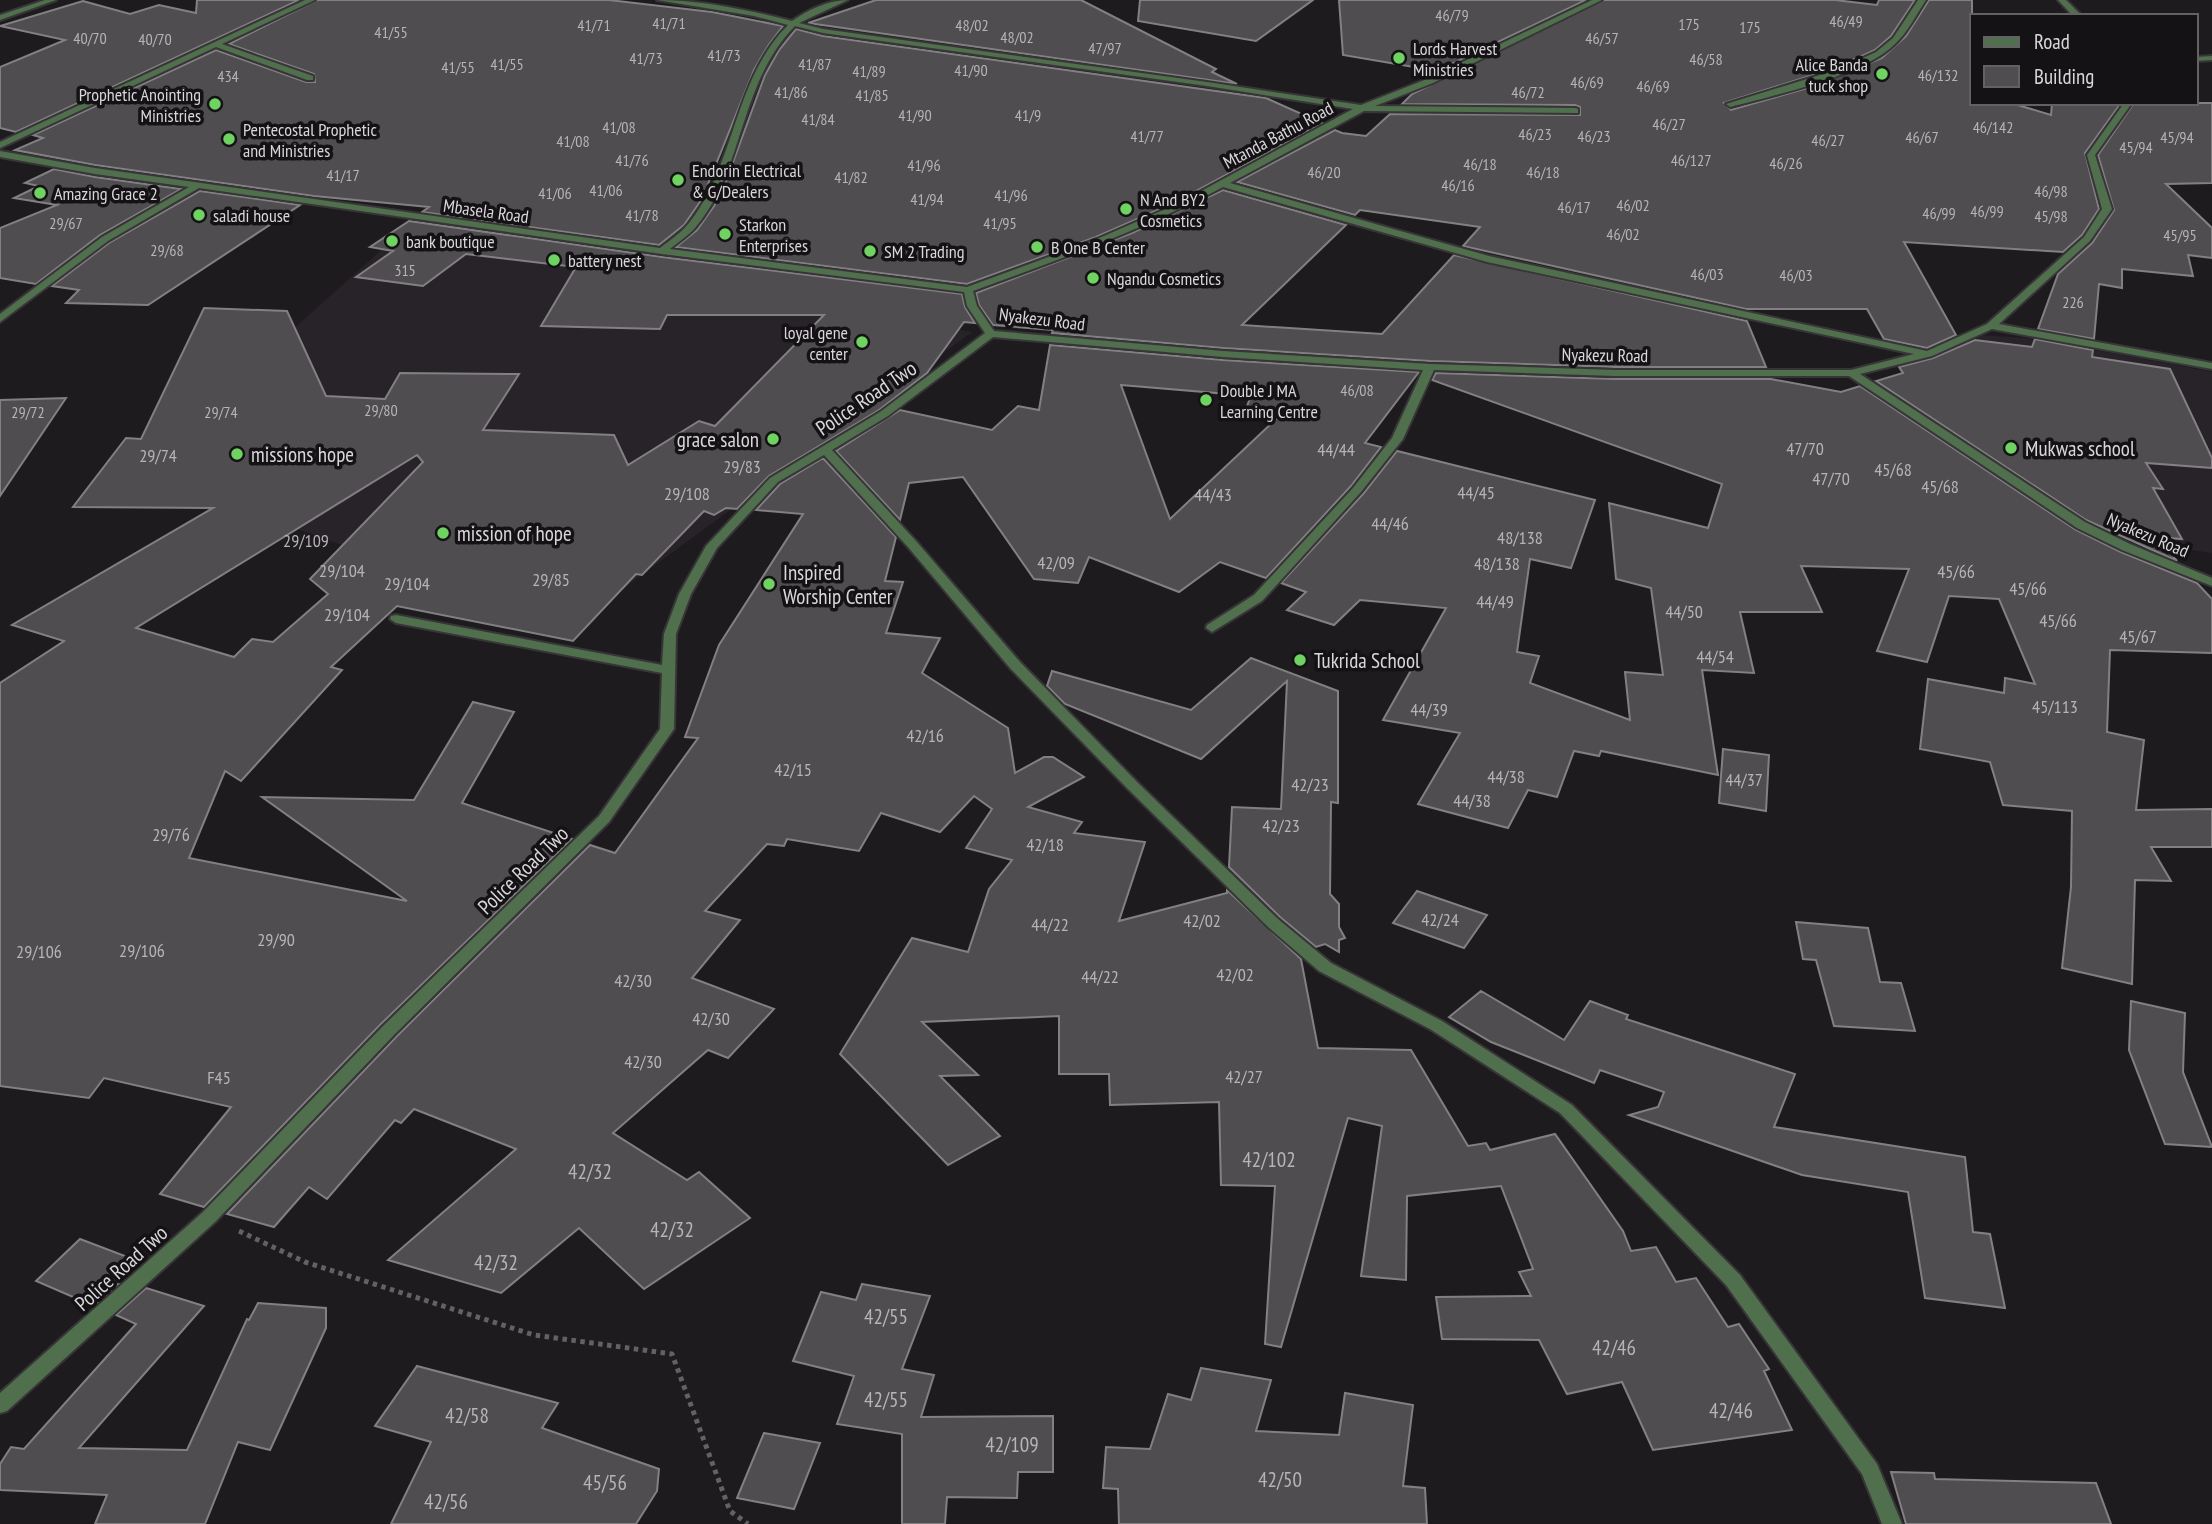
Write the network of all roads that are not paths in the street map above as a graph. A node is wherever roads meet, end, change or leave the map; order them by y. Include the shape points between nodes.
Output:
1 (52, 0) edge
2 (311, 0) edge
3 (661, 0) edge
4 (844, 0) edge
5 (1598, 0) edge
6 (1922, 0) edge
7 (2062, 0) edge
8 (2076, 14) edge
9 (0, 18) edge
10 (793, 24) junction
11 (214, 44) junction
12 (310, 78) dead end
13 (1730, 104) dead end
14 (2127, 105) edge
15 (1362, 108) junction
16 (1575, 111) dead end
17 (0, 145) edge
18 (0, 154) edge
19 (1220, 183) junction
20 (197, 186) junction
21 (662, 251) junction
22 (968, 290) junction
23 (0, 319) edge
24 (1991, 326) junction
25 (991, 334) junction
26 (1928, 354) junction
27 (2212, 366) edge
28 (1430, 368) junction
29 (1851, 373) junction
30 (827, 451) junction
31 (2212, 582) edge
32 (396, 619) dead end
33 (1212, 628) dead end
34 (670, 670) junction
35 (0, 1405) edge
36 (1892, 1524) edge

1 - 9 street
2 - 11 street
3 - 10 street via 754,11
4 - 10 street via 808,13
5 - 15 street, Mtanda Bathu Road via 1430,81
6 - 13 street via 1894,40 1877,54
7 - 8 street
10 - 15 street
10 - 21 street via 763,64 716,186 693,224
11 - 12 street
11 - 17 street
14 - 24 street via 2091,155 2107,209 2104,218
15 - 16 street
15 - 19 street, Mtanda Bathu Road
18 - 20 street, Mbasela Road
19 - 22 street, Mtanda Bathu Road via 1100,241
19 - 26 street via 1487,259
20 - 21 street, Mbasela Road
20 - 23 street via 105,239
21 - 22 street, Mbasela Road
22 - 25 street, Nyakezu Road via 972,306
24 - 26 street
24 - 27 street
25 - 28 street, Nyakezu Road
25 - 30 street, Police Road Two
26 - 29 street
28 - 29 street, Nyakezu Road
28 - 33 street via 1397,439 1357,490 1258,598
29 - 31 street, Nyakezu Road via 2081,525
30 - 34 street, Police Road Two via 774,480 712,546 685,594 670,634
30 - 36 street via 1015,664 1273,923 1325,967 1436,1026 1566,1109 1733,1280 1870,1470
32 - 34 street
34 - 35 street, Police Road Two via 667,729 604,819 388,1031 209,1217

